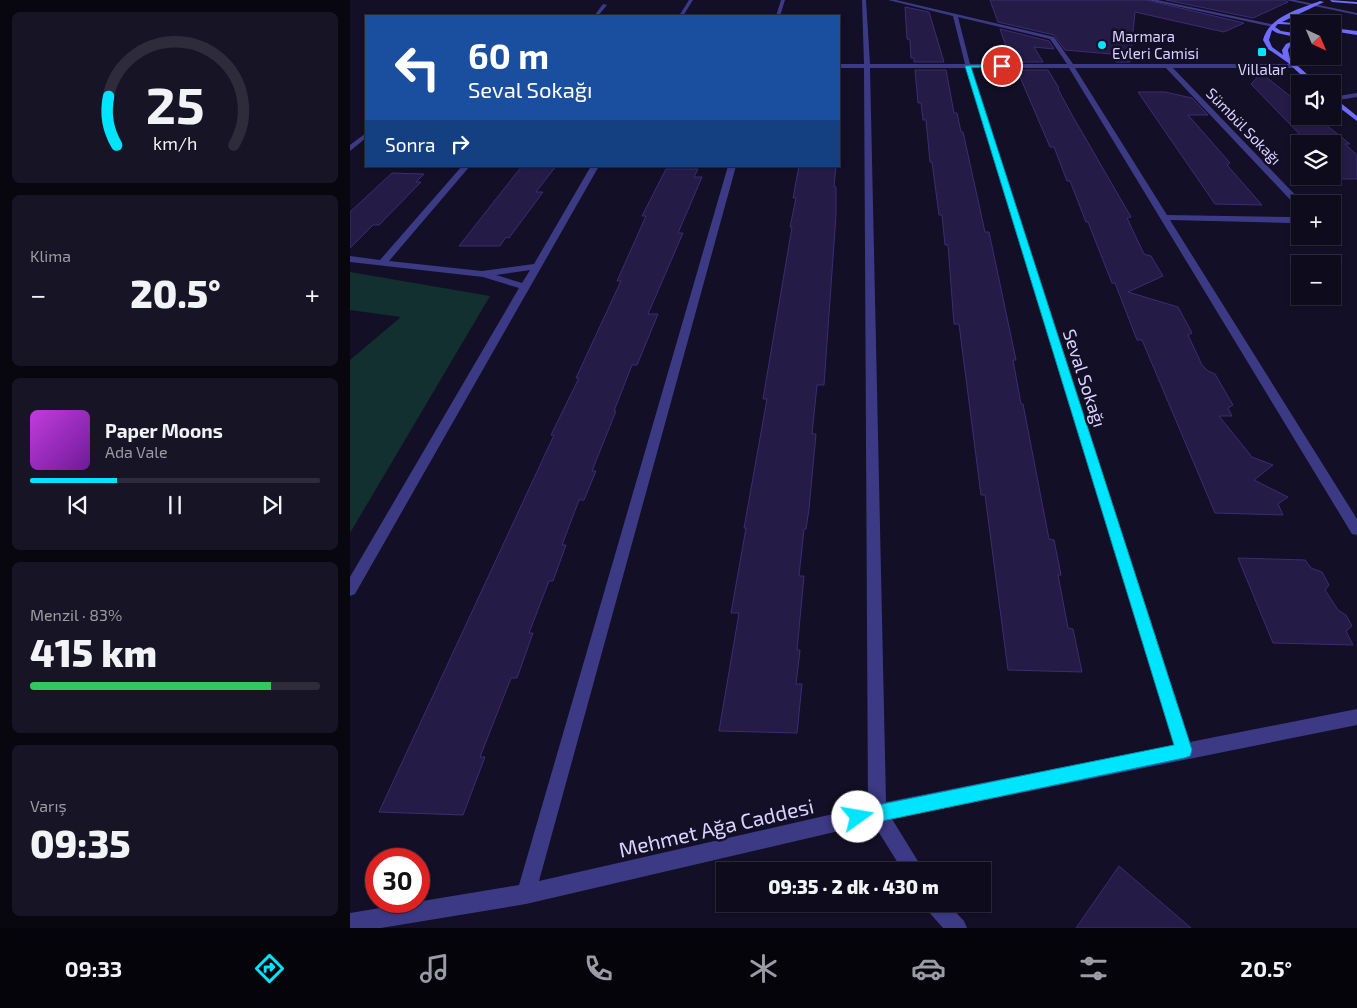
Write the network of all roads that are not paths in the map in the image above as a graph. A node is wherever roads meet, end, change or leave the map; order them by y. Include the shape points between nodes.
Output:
1 (691, 0) edge
2 (783, 0) edge
3 (864, 0) edge
4 (890, 0) edge
5 (1036, 0) edge
6 (1042, 0) edge
7 (1150, 0) edge
8 (1288, 0) edge
9 (1333, 0) edge
10 (1321, 1) edge
11 (1313, 2) edge
12 (1357, 3) edge
13 (605, 5) dead end
14 (1294, 14) joint
15 (1357, 14) edge
16 (597, 15) edge
17 (682, 15) edge
18 (778, 15) edge
19 (955, 15) junction
20 (1291, 23) edge
21 (1272, 25) junction
22 (1341, 30) edge
23 (1357, 33) edge
24 (1291, 35) edge
25 (1341, 37) edge
26 (1357, 38) edge
27 (1291, 42) edge
28 (1287, 60) junction
29 (840, 66) edge
30 (867, 66) junction
31 (968, 66) junction
32 (1071, 66) junction
33 (1168, 66) junction
34 (1294, 66) junction
35 (1304, 75) edge
36 (1357, 95) edge
37 (1341, 98) edge
38 (1341, 106) edge
39 (1357, 119) edge
40 (365, 136) edge
41 (350, 149) edge
42 (465, 167) edge
43 (594, 167) edge
44 (732, 167) edge
45 (1291, 196) edge
46 (1164, 217) junction
47 (1291, 220) edge
48 (350, 259) edge
49 (382, 263) junction
50 (537, 266) junction
51 (482, 274) junction
52 (525, 287) junction
53 (1357, 530) edge
54 (350, 590) edge
55 (1357, 716) edge
56 (1184, 750) junction
57 (877, 813) junction
58 (908, 862) edge
59 (526, 894) junction
60 (943, 912) edge
61 (350, 923) edge
62 (957, 928) edge

1 - 17 street
2 - 18 street
3 - 30 street
4 - 19 street
5 - 6 street
7 - 21 street
8 - 11 street
9 - 10 street
9 - 12 street
10 - 11 street
11 - 14 street
11 - 15 street
13 - 16 street
14 - 21 street
19 - 31 street, Seval Sokağı
19 - 32 street via 1052,38
20 - 21 street
21 - 24 street via 1274,30
21 - 28 street via 1265,36 1269,47
22 - 23 street
25 - 26 street
27 - 28 street via 1285,50
28 - 34 street
29 - 30 street
30 - 31 street
30 - 57 street
31 - 32 street
31 - 56 street, Seval Sokağı
32 - 33 street
32 - 46 street
33 - 34 street
33 - 45 street, Sümbül Sokağı
34 - 35 street
36 - 37 street
38 - 39 street
40 - 41 street
42 - 49 street
43 - 50 street
44 - 59 street
46 - 47 street
46 - 53 street
48 - 49 street
49 - 51 street
50 - 51 street
50 - 52 street
51 - 52 street
52 - 54 street
55 - 56 street, Mehmet Ağa Caddesi
56 - 57 street, Mehmet Ağa Caddesi
57 - 58 street
57 - 59 street, Mehmet Ağa Caddesi
59 - 61 street, Mehmet Ağa Caddesi
60 - 62 street

